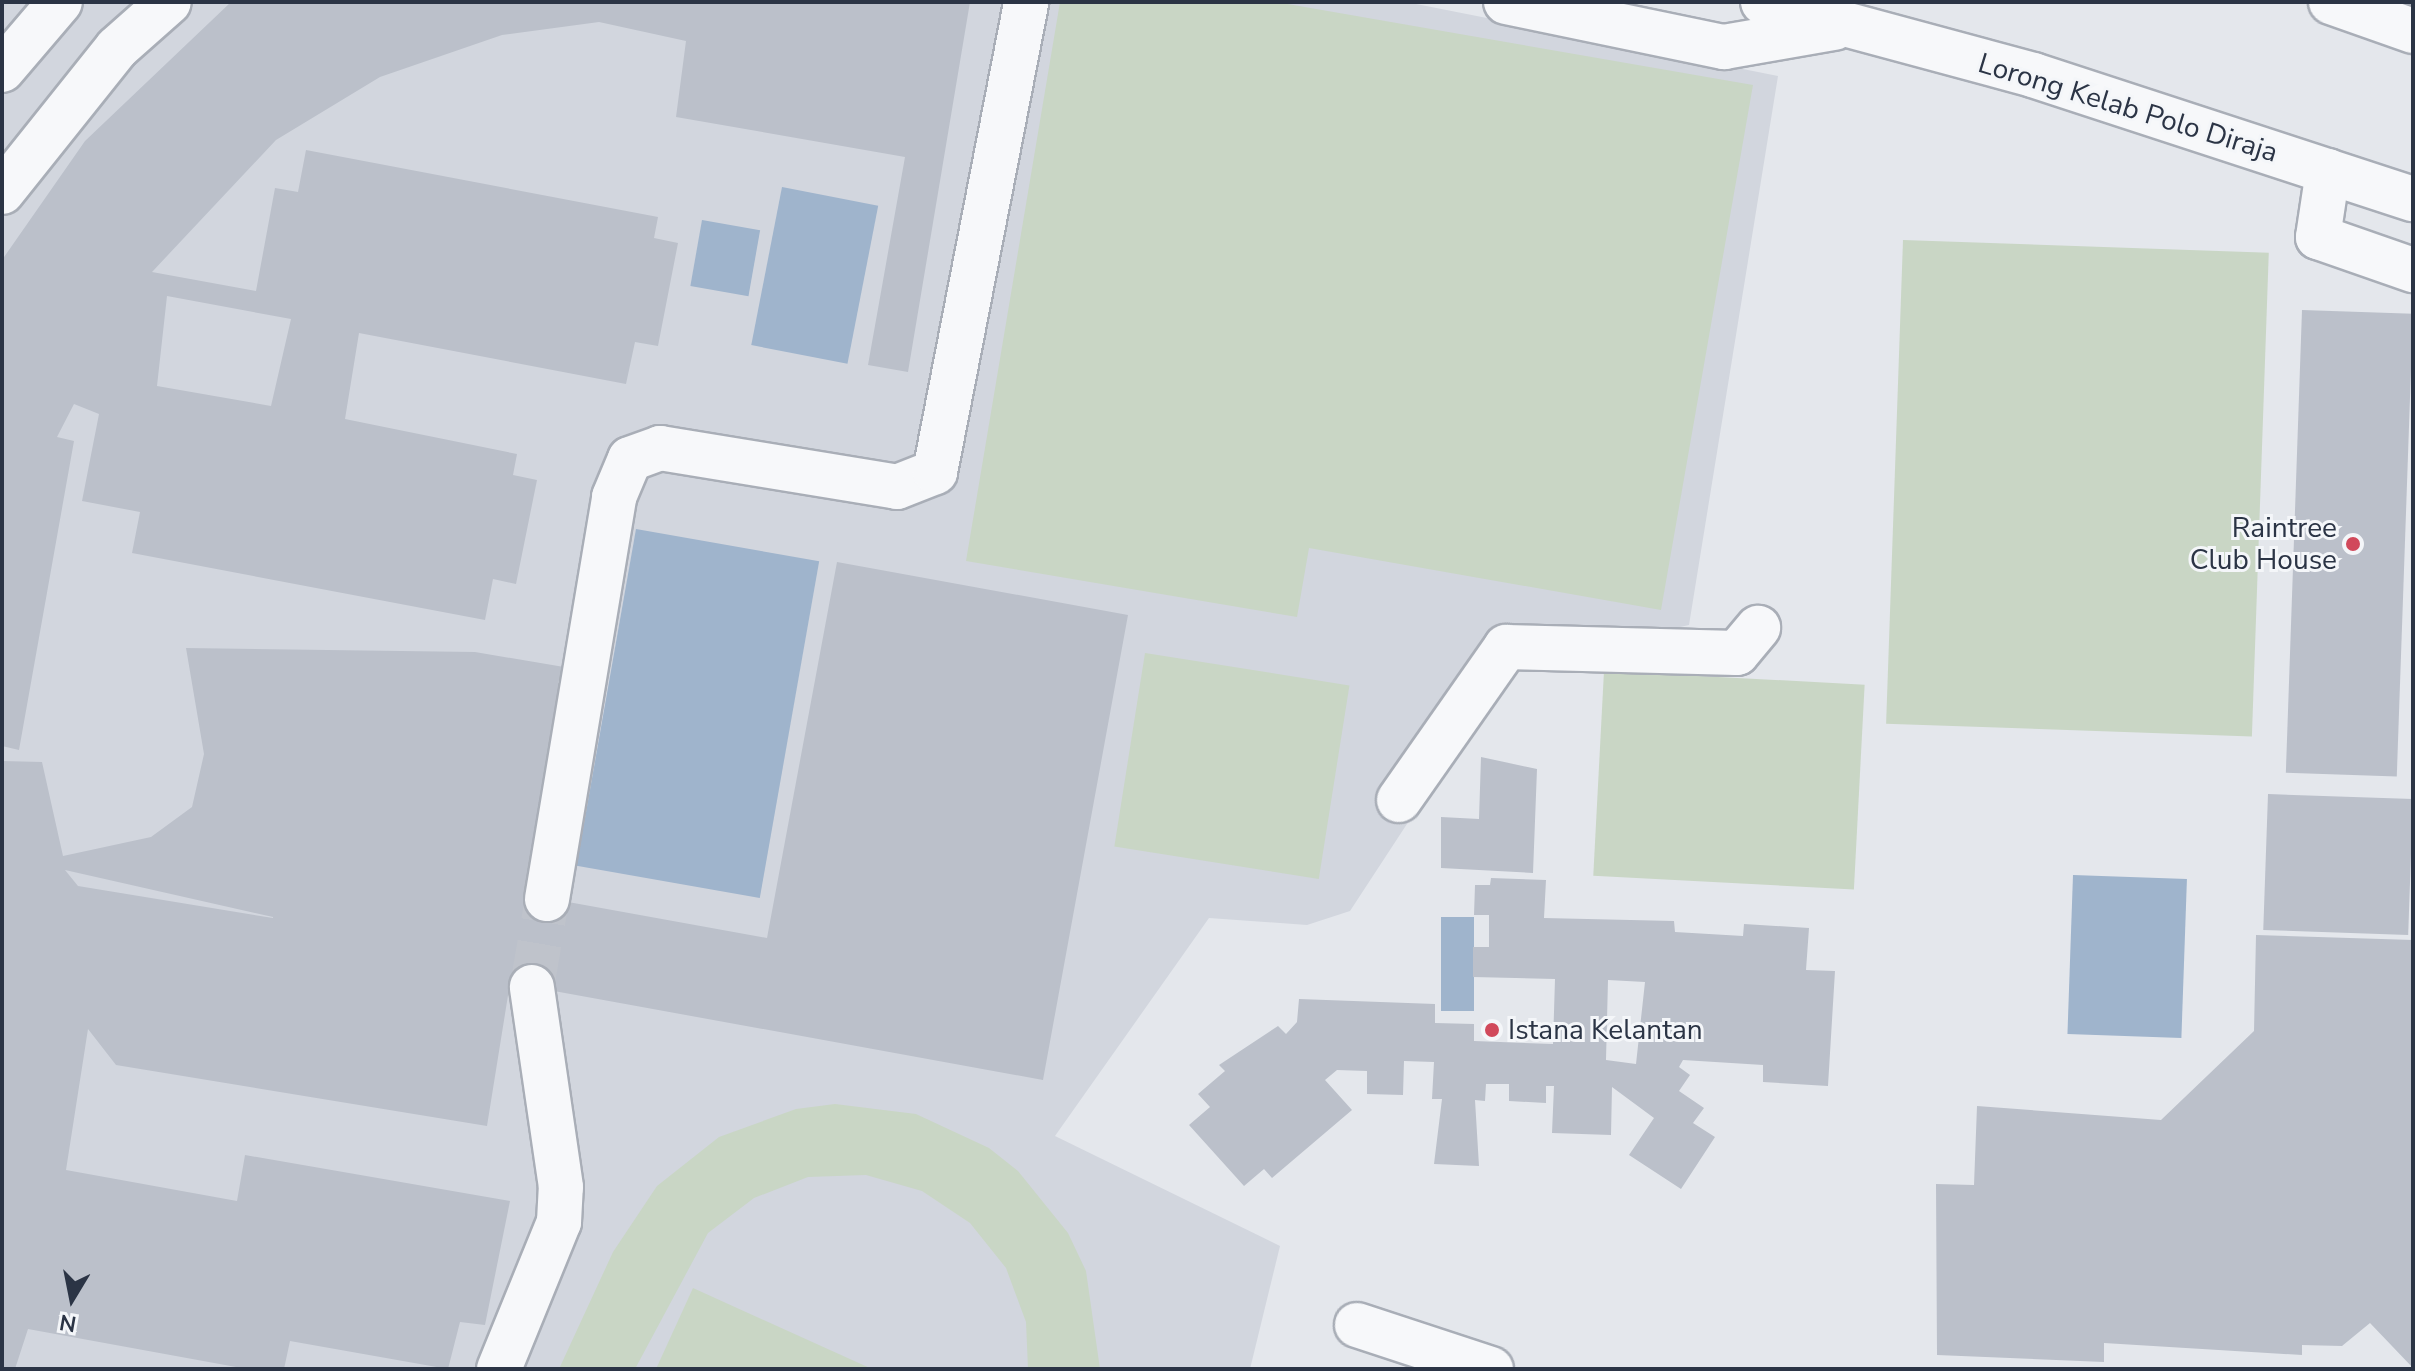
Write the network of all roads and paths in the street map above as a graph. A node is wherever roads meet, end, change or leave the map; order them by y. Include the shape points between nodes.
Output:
1 (60, 2) edge
2 (169, 2) edge
3 (1026, 2) edge
4 (1506, 2) edge
5 (1763, 2) edge
6 (2331, 2) edge
7 (1903, 20) edge
8 (1841, 27) junction
9 (2413, 31) edge
10 (2, 70) edge
11 (2328, 171) junction
12 (2, 192) edge
13 (2413, 199) edge
14 (2413, 270) edge
15 (1758, 628) dead end
16 (1399, 800) dead end
17 (547, 899) tunnel mouth
18 (532, 987) tunnel mouth
19 (1357, 1325) dead end
20 (499, 1369) edge
21 (1491, 1369) edge

1 - 10 street
2 - 12 street via 117,48
3 - 17 street via 935,472 897,487 660,448 630,459 614,497
4 - 8 street, Lorong Kelab Polo Diraja via 1724,47
5 - 8 street, Lorong Kelab Polo Diraja
6 - 9 street
7 - 8 street, Lorong Kelab Polo Diraja
7 - 11 street, Lorong Kelab Polo Diraja
11 - 13 street, Lorong Kelab Polo Diraja
11 - 14 street via 2318,237
15 - 16 street via 1737,653 1506,647
18 - 20 street via 561,1187 559,1222
19 - 21 street

